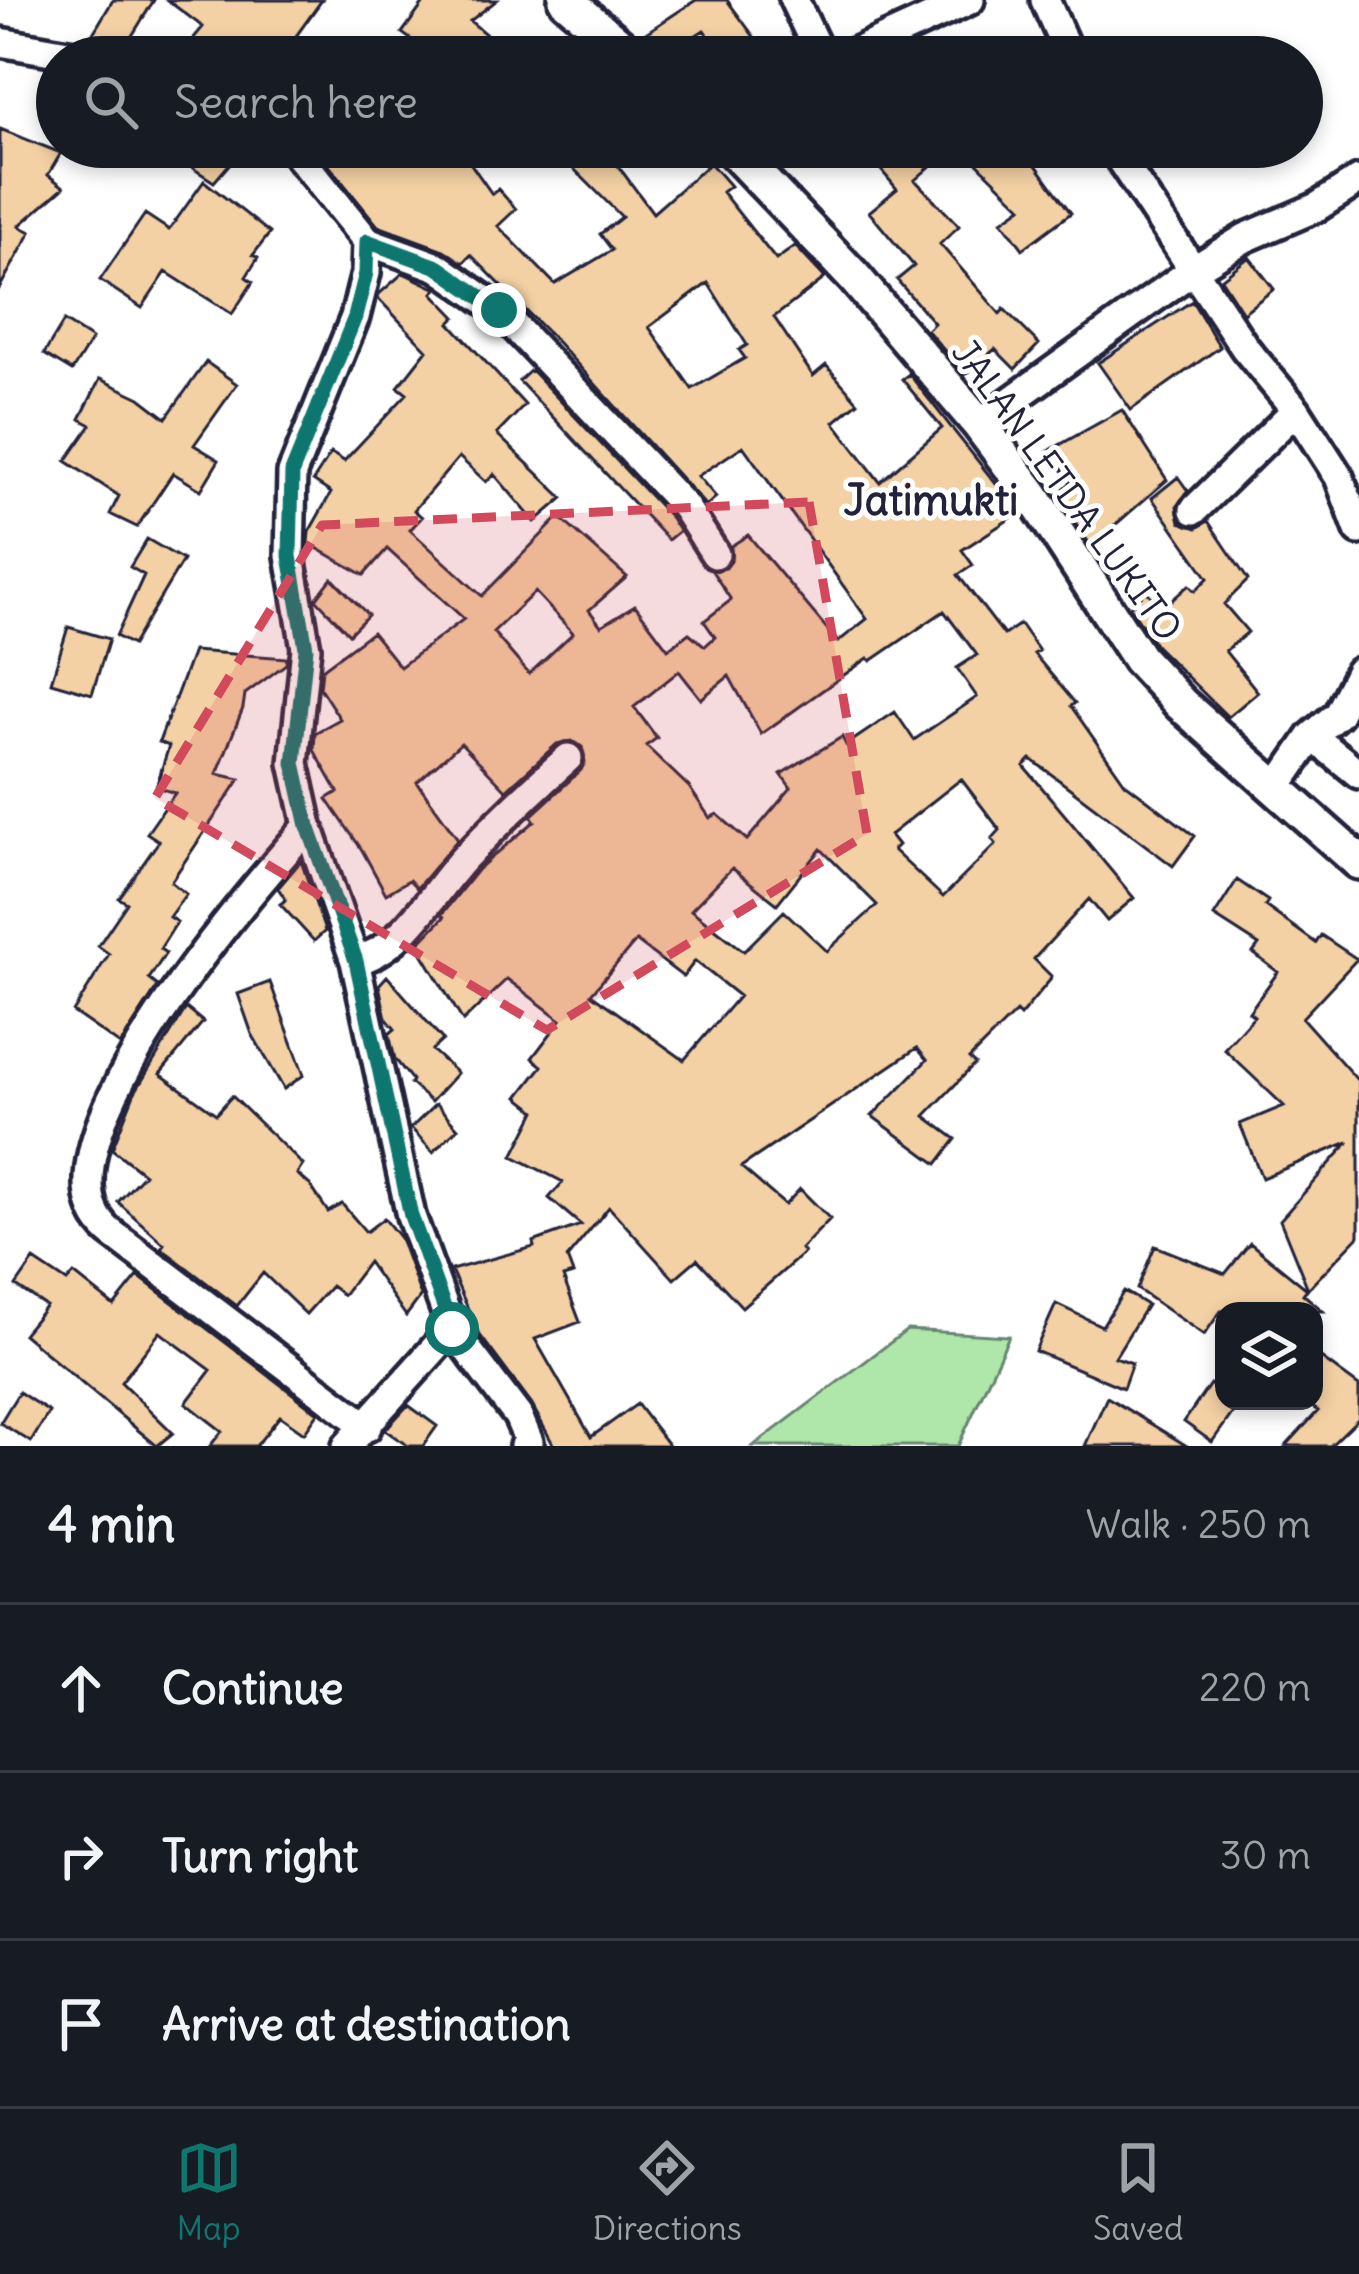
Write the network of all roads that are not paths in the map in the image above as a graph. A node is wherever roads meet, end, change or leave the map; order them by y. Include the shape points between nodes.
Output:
1 (566, 0) edge
2 (794, 0) edge
3 (970, 0) edge
4 (1045, 0) edge
5 (608, 36) edge
6 (810, 36) edge
7 (891, 36) edge
8 (1061, 36) edge
9 (0, 42) edge
10 (36, 48) edge
11 (308, 168) edge
12 (750, 168) edge
13 (1126, 168) edge
14 (1359, 181) edge
15 (367, 241) junction
16 (1193, 270) junction
17 (1296, 410) junction
18 (980, 424) junction
19 (1194, 510) dead end
20 (1359, 530) edge
21 (715, 554) dead end
22 (1359, 672) edge
23 (1312, 736) junction
24 (568, 758) dead end
25 (1359, 774) edge
26 (1277, 787) junction
27 (308, 826) junction
28 (1359, 862) edge
29 (356, 961) junction
30 (452, 1329) junction
31 (357, 1437) edge
32 (524, 1446) edge

1 - 5 street
2 - 6 street
3 - 7 street
4 - 8 street
9 - 10 street
11 - 15 street
12 - 18 street, JALAN LETDA LUKITO
13 - 16 street
14 - 16 street
15 - 21 street via 438,267 499,310 685,507
15 - 27 street via 355,317 292,472 290,556 306,648 294,763
16 - 17 street
16 - 18 street
17 - 19 street
17 - 20 street via 1339,477
18 - 26 street, JALAN LETDA LUKITO via 1139,659
22 - 23 street via 1338,714
23 - 25 street
23 - 26 street
24 - 29 street via 494,826 412,920 372,957
26 - 28 street, JALAN LETDA LUKITO
27 - 29 street
27 - 31 street via 230,916 125,1068 89,1154 90,1195 102,1226
29 - 30 street via 411,1216
30 - 31 street
30 - 32 street via 518,1416

